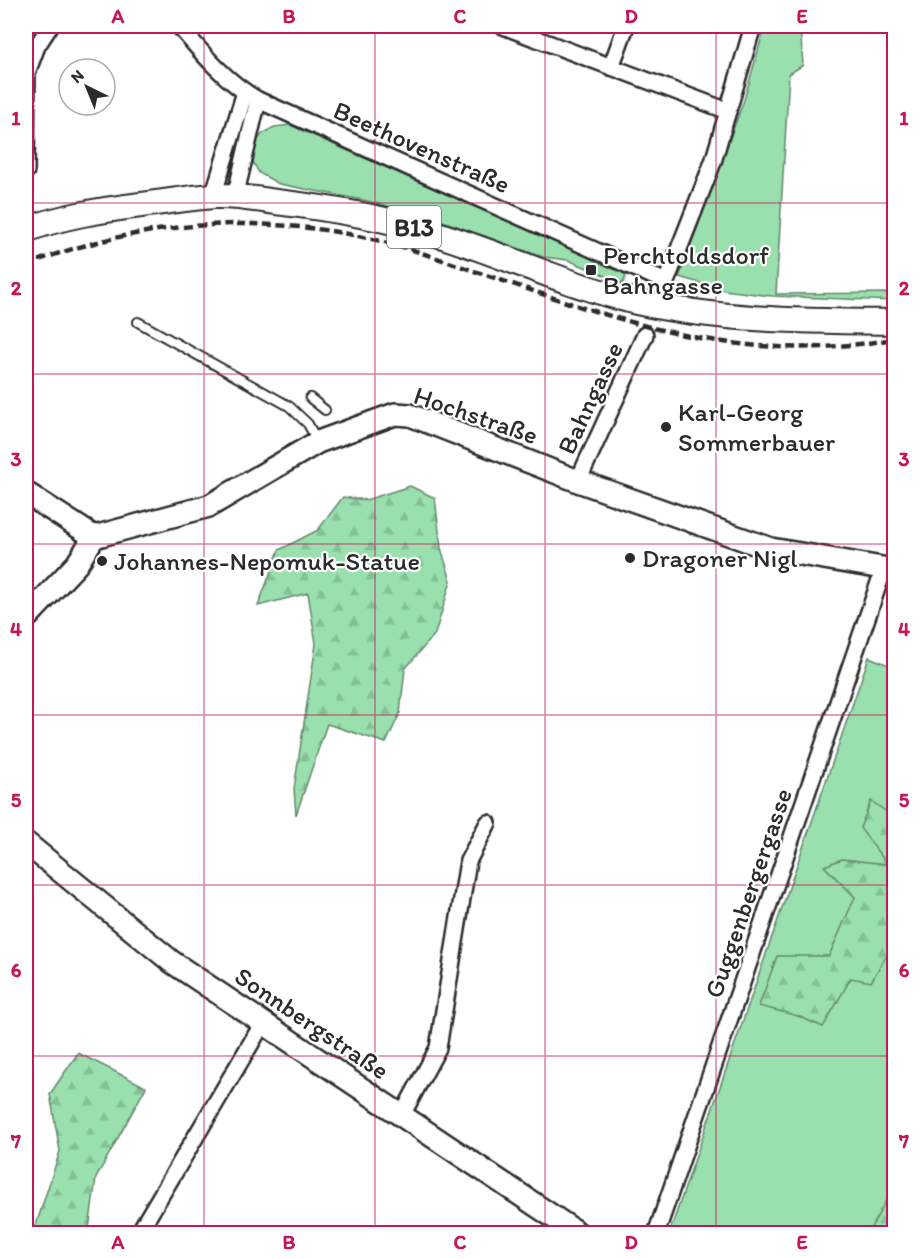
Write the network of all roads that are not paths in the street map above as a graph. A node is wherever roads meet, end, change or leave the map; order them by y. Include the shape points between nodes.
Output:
1 (50, 26) edge
2 (179, 26) edge
3 (626, 26) edge
4 (753, 26) edge
5 (508, 27) edge
6 (611, 67) junction
7 (251, 96) junction
8 (728, 111) junction
9 (26, 171) edge
10 (224, 197) junction
11 (27, 224) edge
12 (138, 322) dead end
13 (894, 322) edge
14 (645, 335) dead end
15 (310, 398) dead end
16 (325, 410) dead end
17 (318, 442) junction
18 (578, 481) junction
19 (26, 494) edge
20 (94, 537) junction
21 (889, 569) edge
22 (26, 618) edge
23 (488, 823) dead end
24 (26, 843) edge
25 (263, 1023) junction
26 (402, 1115) junction
27 (138, 1233) edge
28 (579, 1233) edge
29 (656, 1233) edge

1 - 9 street via 27,73
2 - 7 street, Beethovenstraße via 202,54
3 - 6 street
4 - 8 street
5 - 6 street
6 - 8 street
7 - 8 street, Beethovenstraße via 666,282 692,220
7 - 10 street
7 - 10 street
10 - 11 main road, B13 via 114,208
10 - 13 main road, B13 via 334,208 380,218 568,281 645,303 709,315
12 - 17 lane via 289,406 308,424
14 - 18 street, Bahngasse
15 - 16 lane
17 - 18 main road, Hochstraße via 340,430 395,414 410,415
17 - 20 main road, Hochstraße via 209,506
18 - 21 main road, Hochstraße via 771,549
19 - 20 main road
20 - 22 main road via 77,564
21 - 29 street, Guggenbergergasse
23 - 26 street via 468,861 438,1048
24 - 25 main road, Sonnbergstraße via 172,962
25 - 26 main road, Sonnbergstraße
25 - 27 street
26 - 28 main road, Sonnbergstraße

